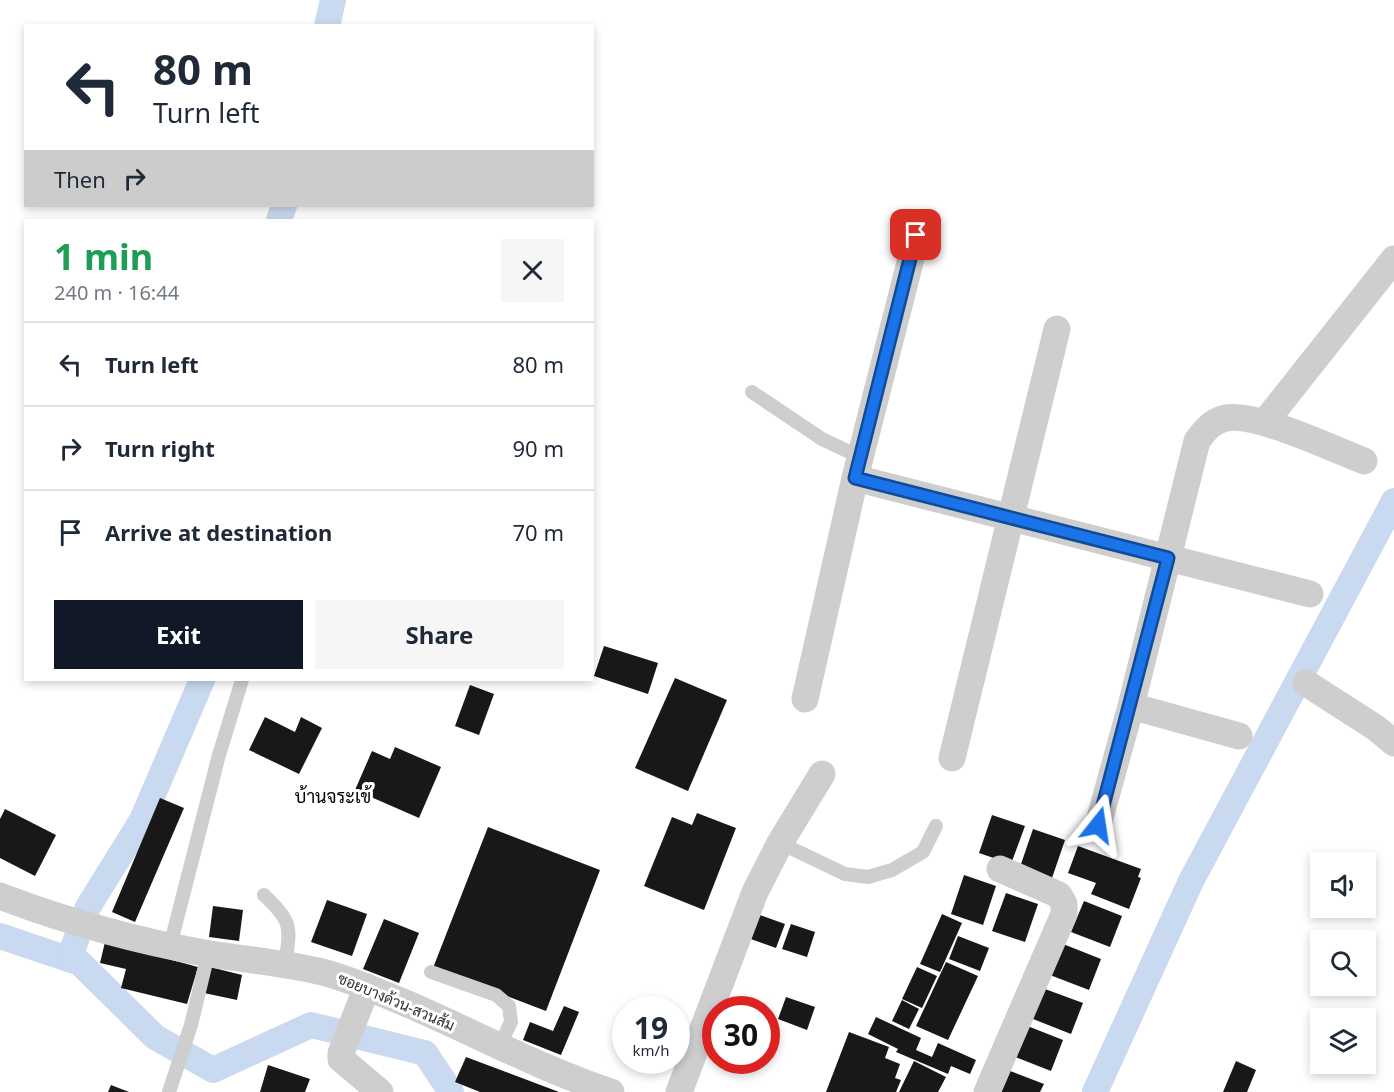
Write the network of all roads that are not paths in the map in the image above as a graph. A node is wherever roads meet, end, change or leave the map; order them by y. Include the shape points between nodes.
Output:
1 (916, 235) dead end
2 (1394, 259) edge
3 (1057, 329) dead end
4 (752, 392) dead end
5 (1265, 422) junction
6 (1364, 462) dead end
7 (858, 467) junction
8 (1010, 518) junction
9 (1168, 558) junction
10 (1310, 594) dead end
11 (242, 681) edge
12 (1306, 682) dead end
13 (805, 699) dead end
14 (1131, 706) junction
15 (1239, 736) dead end
16 (1394, 742) edge
17 (952, 758) dead end
18 (822, 774) dead end
19 (1098, 825) dead end
20 (936, 826) dead end
21 (780, 843) junction
22 (1000, 869) dead end
23 (264, 895) dead end
24 (0, 896) edge
25 (170, 946) junction
26 (208, 954) junction
27 (285, 966) junction
28 (431, 972) dead end
29 (365, 994) junction
30 (499, 1047) junction
31 (169, 1092) edge
32 (380, 1092) edge
33 (611, 1092) edge
34 (680, 1092) edge
35 (987, 1092) edge

1 - 7 street
2 - 5 street
3 - 8 street
4 - 7 lane
5 - 6 street
5 - 9 street via 1226,418 1204,430 1197,441
7 - 8 street
7 - 13 street
8 - 9 street
8 - 17 street
9 - 10 street
9 - 14 street
11 - 25 lane
12 - 16 street
14 - 15 street
14 - 19 street
18 - 21 street
20 - 21 lane via 923,852 892,870 868,877 845,874
21 - 34 street via 755,891
22 - 35 street via 1059,895 1064,914
23 - 27 lane via 284,915 290,931
24 - 25 street, ซอยบางด้วน-สวนส้ม via 100,930
25 - 26 street, ซอยบางด้วน-สวนส้ม
26 - 27 street, ซอยบางด้วน-สวนส้ม
26 - 31 lane
27 - 29 street, ซอยบางด้วน-สวนส้ม via 326,973
28 - 30 lane via 496,995 509,1006 511,1022
29 - 30 street, ซอยบางด้วน-สวนส้ม via 432,1015
29 - 32 street via 341,1059
30 - 33 street, ซอยบางด้วน-สวนส้ม

